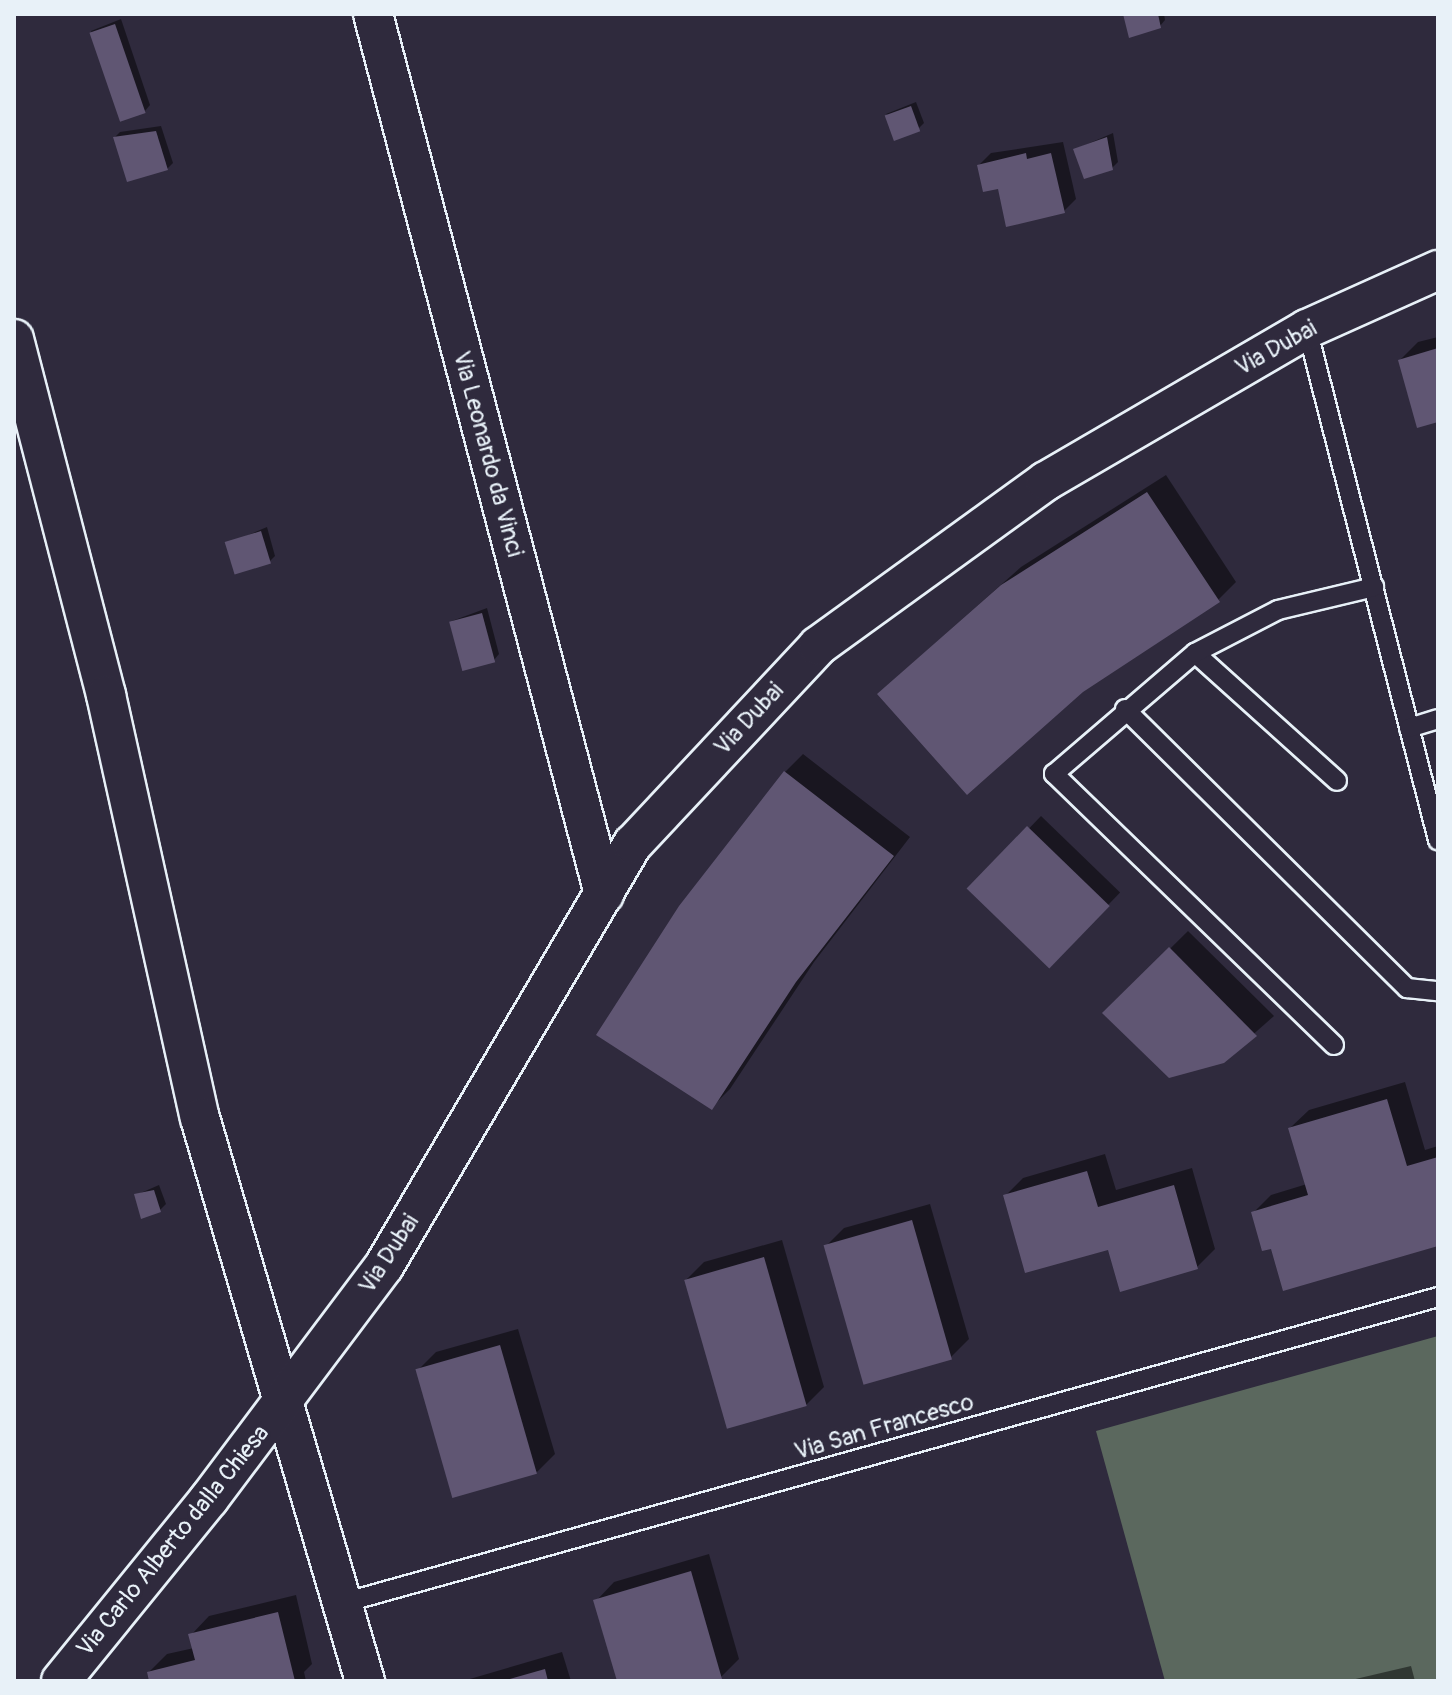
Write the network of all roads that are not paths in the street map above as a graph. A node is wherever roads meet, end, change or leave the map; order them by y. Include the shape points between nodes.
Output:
1 (373, 14) edge
2 (1438, 270) edge
3 (1307, 329) junction
4 (14, 339) edge
5 (1374, 587) junction
6 (1195, 653) junction
7 (1125, 709) junction
8 (1438, 719) edge
9 (1409, 728) junction
10 (1337, 781) dead end
11 (1438, 840) edge
12 (604, 894) junction
13 (1438, 991) edge
14 (1334, 1045) dead end
15 (1438, 1297) edge
16 (284, 1400) junction
17 (343, 1603) junction
18 (61, 1681) edge
19 (365, 1681) edge

1 - 12 street, Via Leonardo da Vinci
2 - 3 street, Via Dubai
3 - 5 lane
3 - 12 street, Via Dubai via 1046,481 818,646 633,844
4 - 16 street via 106,695 200,1118
5 - 6 lane via 1278,610
5 - 9 lane
6 - 7 lane
6 - 10 lane
7 - 13 lane via 1407,988
7 - 14 lane via 1054,774
8 - 9 lane
9 - 11 lane
12 - 16 street, Via Dubai via 384,1266
15 - 17 lane, Via San Francesco
16 - 17 street
16 - 18 street, Via Carlo Alberto dalla Chiesa
17 - 19 street

